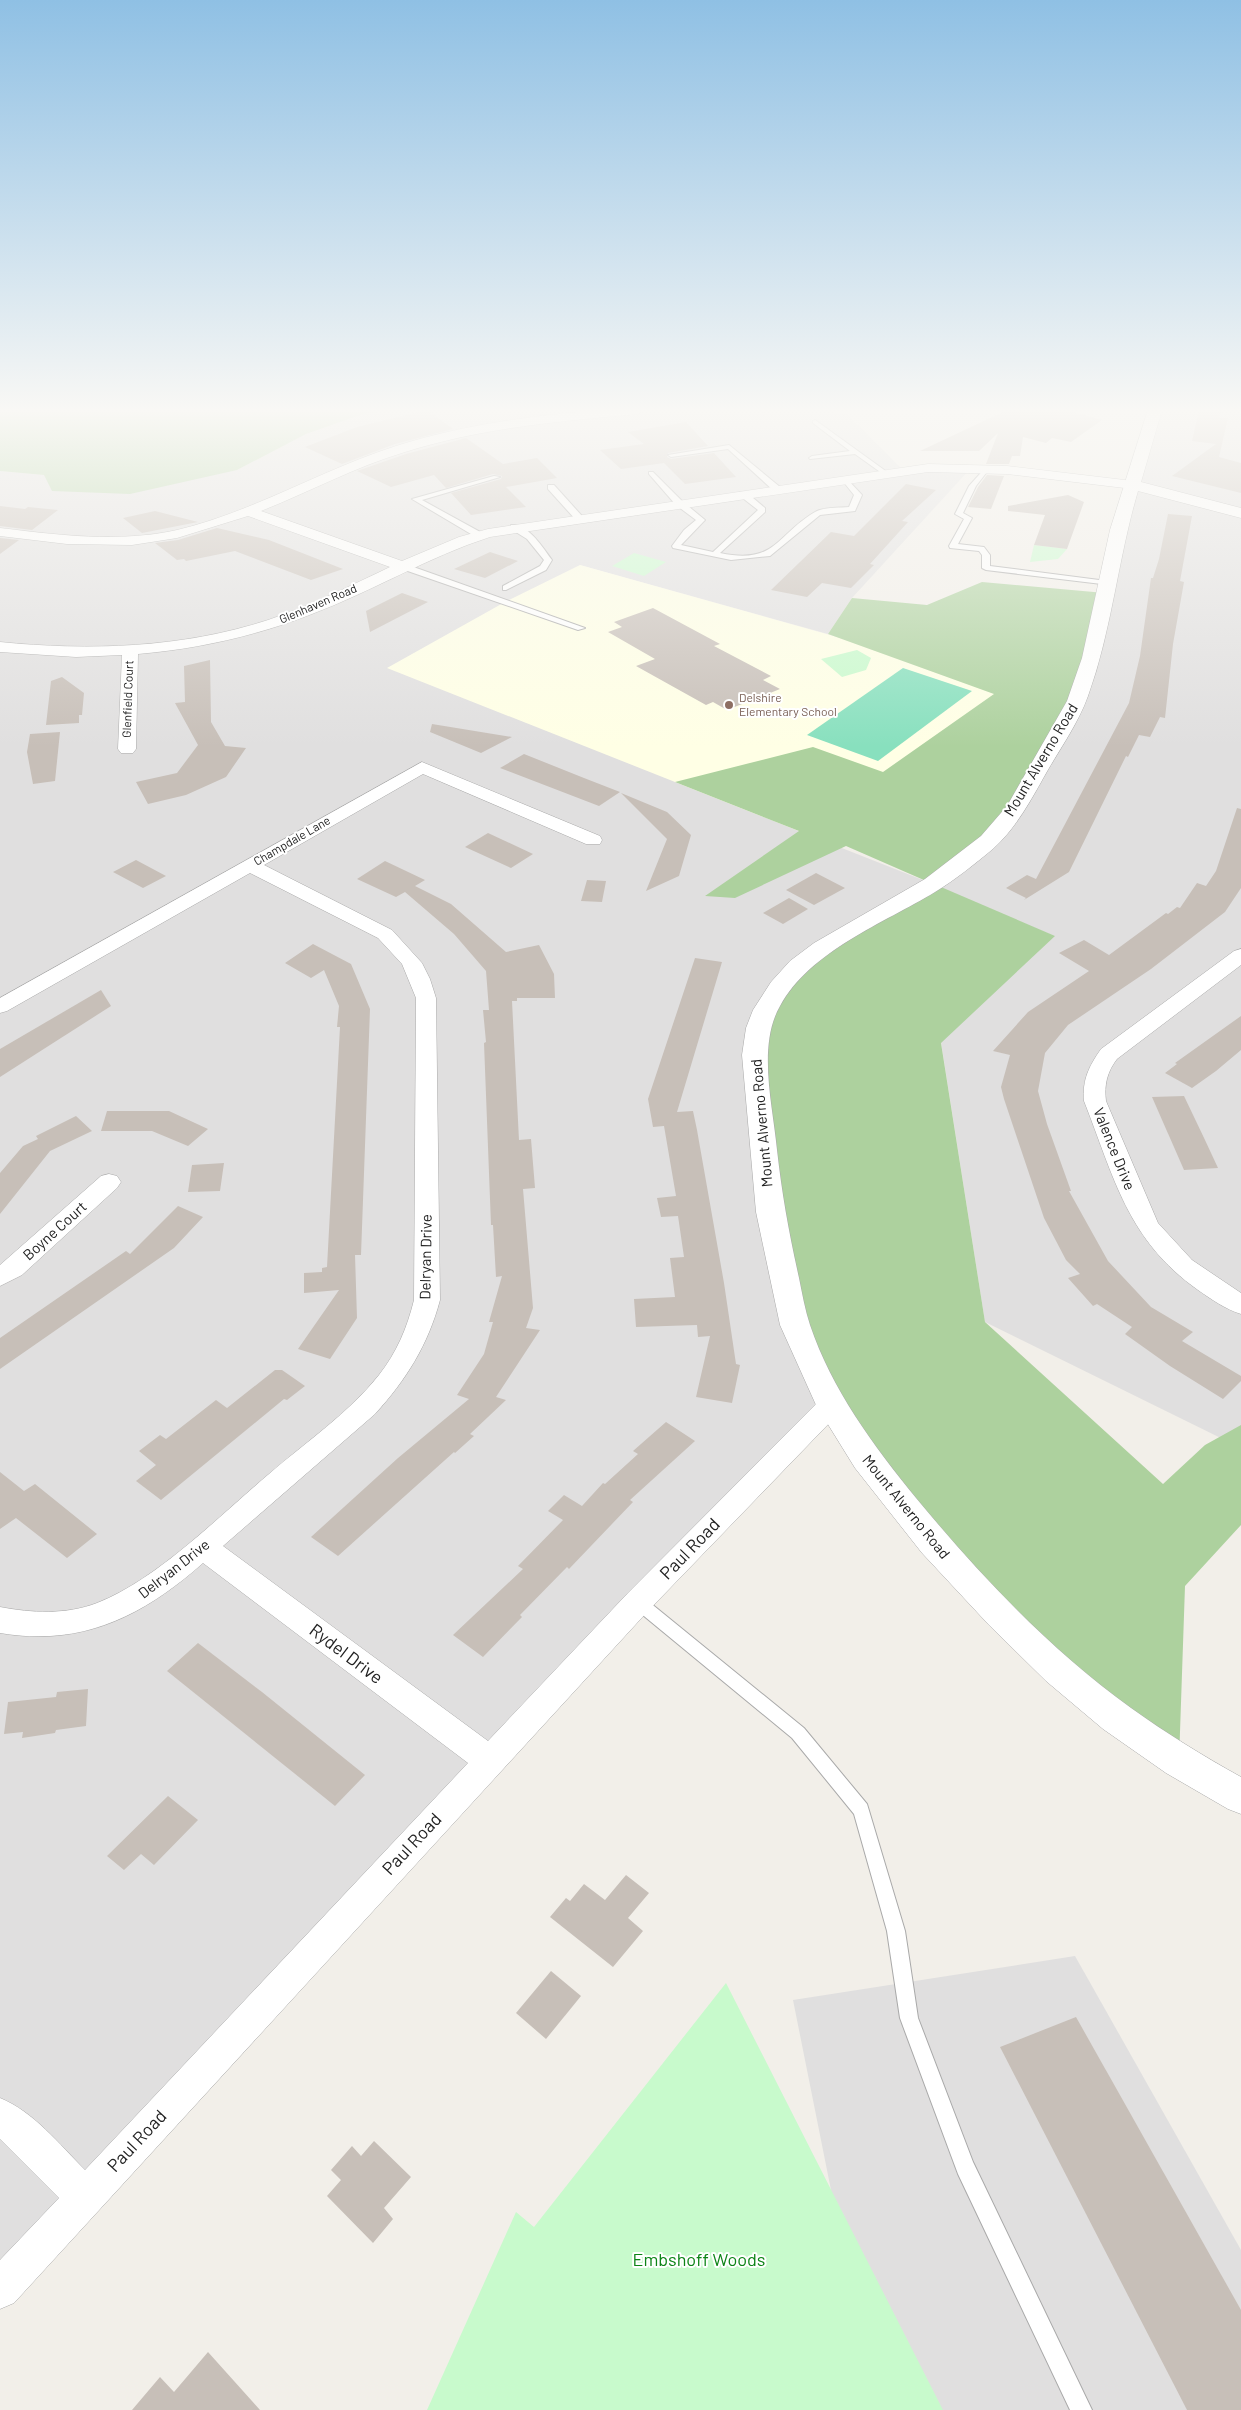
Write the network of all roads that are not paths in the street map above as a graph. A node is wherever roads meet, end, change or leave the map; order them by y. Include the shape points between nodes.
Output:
1 (213, 522) edge
2 (279, 522) edge
3 (457, 522) edge
4 (547, 522) edge
5 (698, 522) edge
6 (749, 522) edge
7 (807, 522) edge
8 (966, 522) edge
9 (1121, 522) edge
10 (514, 527) junction
11 (0, 532) edge
12 (479, 535) junction
13 (715, 554) junction
14 (402, 566) junction
15 (1107, 583) junction
16 (506, 588) dead end
17 (582, 628) dead end
18 (0, 647) edge
19 (130, 649) junction
20 (127, 749) dead end
21 (592, 840) dead end
22 (249, 865) junction
23 (1241, 955) edge
24 (0, 1007) edge
25 (109, 1182) dead end
26 (0, 1278) edge
27 (1241, 1305) edge
28 (831, 1405) junction
29 (203, 1547) junction
30 (638, 1602) junction
31 (0, 1620) edge
32 (490, 1761) junction
33 (1241, 1797) edge
34 (0, 2116) edge
35 (84, 2197) junction
36 (0, 2289) edge
37 (1081, 2410) edge

1 - 11 street via 188,531 136,540 71,541
2 - 14 street
3 - 12 lane
4 - 10 street, Glenhaven Road
5 - 13 lane via 676,546
6 - 13 lane
7 - 13 lane via 770,554 731,558
8 - 15 lane via 953,546 980,549 986,554 986,568
9 - 15 street, Mount Alverno Road
10 - 12 street, Glenhaven Road
10 - 16 lane via 530,537 548,560 543,568
12 - 14 street, Glenhaven Road
14 - 17 lane
14 - 19 street, Glenhaven Road via 332,600 280,620 208,638
15 - 28 street, Mount Alverno Road via 1091,658 1077,701 1016,808 989,841 933,884 822,948 798,966 779,987 758,1028 754,1055 770,1212 795,1325
18 - 19 street, Glenhaven Road via 74,651
19 - 20 street, Glenfield Court
21 - 22 street, Champdale Lane via 422,767
22 - 24 street, Champdale Lane
22 - 29 street, Delryan Drive via 385,934 407,956 422,980 426,998 427,1300 408,1354 390,1381 366,1407
23 - 27 street, Valence Drive via 1109,1054 1097,1069 1093,1088 1098,1110 1148,1229 1174,1260 1201,1282
25 - 26 street, Boyne Court
28 - 30 street, Paul Road
28 - 33 street, Mount Alverno Road via 866,1459 928,1536 1058,1670 1116,1718 1179,1761
29 - 31 street, Delryan Drive via 159,1584 111,1612 49,1625
29 - 32 street, Rydel Drive
30 - 32 street, Paul Road
30 - 37 lane via 798,1733 861,1810 896,1931 909,2018 965,2167
32 - 35 street, Paul Road
34 - 35 street via 25,2136
35 - 36 street, Paul Road

